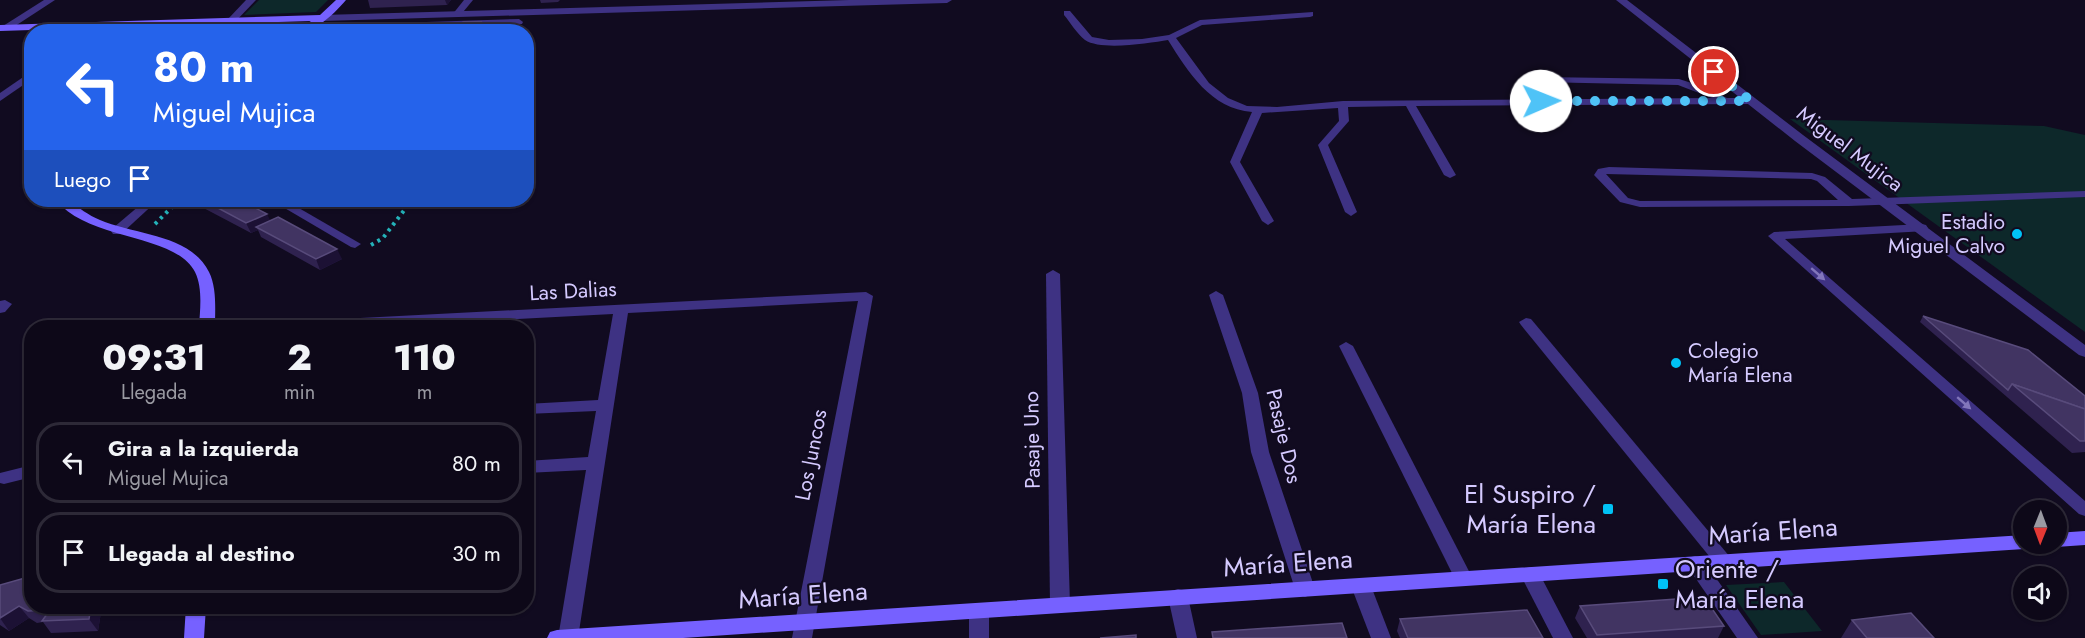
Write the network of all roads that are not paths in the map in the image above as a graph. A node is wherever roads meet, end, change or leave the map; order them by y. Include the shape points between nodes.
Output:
1 (50, 0) edge
2 (251, 0) edge
3 (341, 0) edge
4 (469, 0) edge
5 (947, 0) edge
6 (1621, 0) edge
7 (900, 1) edge
8 (702, 4) edge
9 (526, 13) junction
10 (1067, 14) dead end
11 (1310, 14) dead end
12 (456, 15) junction
13 (322, 18) junction
14 (231, 21) junction
15 (519, 22) joint
16 (171, 24) edge
17 (312, 24) edge
18 (463, 24) edge
19 (3, 28) edge
20 (24, 28) edge
21 (1171, 37) junction
22 (24, 80) edge
23 (1541, 80) dead end
24 (0, 98) edge
25 (1728, 101) junction
26 (1751, 101) junction
27 (1409, 103) junction
28 (1343, 104) junction
29 (1258, 110) junction
30 (1450, 175) dead end
31 (2085, 194) edge
32 (1849, 203) junction
33 (1888, 203) junction
34 (69, 207) edge
35 (144, 207) edge
36 (289, 207) edge
37 (1351, 212) dead end
38 (1268, 221) dead end
39 (1922, 228) junction
40 (117, 231) junction
41 (355, 244) road end
42 (1053, 274) dead end
43 (1216, 295) dead end
44 (866, 296) joint
45 (621, 309) junction
46 (207, 320) edge
47 (414, 320) edge
48 (1526, 322) dead end
49 (1346, 346) dead end
50 (2085, 352) edge
51 (606, 405) junction
52 (534, 409) edge
53 (597, 463) junction
54 (534, 466) edge
55 (24, 473) edge
56 (4, 478) dead end
57 (2085, 510) edge
58 (2085, 538) edge
59 (2067, 539) edge
60 (2013, 543) edge
61 (1725, 561) junction
62 (1695, 563) junction
63 (1530, 574) junction
64 (1464, 579) junction
65 (1361, 586) junction
66 (1305, 589) junction
67 (1178, 597) junction
68 (1060, 605) junction
69 (979, 611) junction
70 (196, 614) edge
71 (803, 630) edge
72 (194, 638) edge
73 (565, 638) edge
74 (979, 638) edge
75 (1187, 638) edge
76 (1381, 638) edge
77 (1563, 638) edge
78 (1748, 638) edge

1 - 19 street
2 - 14 street
3 - 13 street
4 - 12 lane
5 - 7 street
6 - 26 street, Miguel Mujica
7 - 8 street
8 - 9 street
9 - 12 street
9 - 15 lane
10 - 21 lane via 1089,39 1109,43
11 - 21 lane via 1200,23
12 - 13 street
13 - 14 street
13 - 17 street
14 - 16 street
15 - 18 lane
19 - 20 street
21 - 29 lane via 1196,75 1222,99
22 - 24 street
23 - 25 lane via 1678,82
25 - 26 lane
25 - 27 lane
26 - 33 street, Miguel Mujica
27 - 28 lane
27 - 30 lane
28 - 29 lane
28 - 37 lane via 1344,121 1323,145
29 - 38 lane via 1235,162
31 - 33 lane
32 - 32 lane via 1640,204 1624,200 1600,175 1609,170 1812,176
32 - 33 lane
33 - 39 street, Miguel Mujica
34 - 40 street via 80,217
35 - 40 lane
36 - 41 lane
39 - 50 street, Miguel Mujica
39 -> 57 lane via 1774,236
40 - 46 street via 176,248 196,262 205,279
42 - 68 street, Pasaje Uno
43 - 66 street, Pasaje Dos via 1250,393 1260,452
44 - 45 street, Las Dalias
44 - 71 street, Los Juncos
45 - 47 street, Las Dalias
45 - 51 street
48 - 61 lane
49 - 64 lane
51 - 52 street
51 - 53 street
53 - 54 street
53 - 73 street
55 - 56 street
58 - 59 street
60 - 61 street, María Elena
61 - 62 street, María Elena
62 - 63 street, María Elena
62 - 78 street
63 - 64 street, María Elena
63 - 77 street
64 - 65 street, María Elena
65 - 66 street, María Elena
65 - 76 street
66 - 67 street, María Elena
67 - 68 street, María Elena
67 - 75 street
68 - 69 street, María Elena
69 - 71 street, María Elena
69 - 74 street
70 - 72 street
71 - 73 street, María Elena

